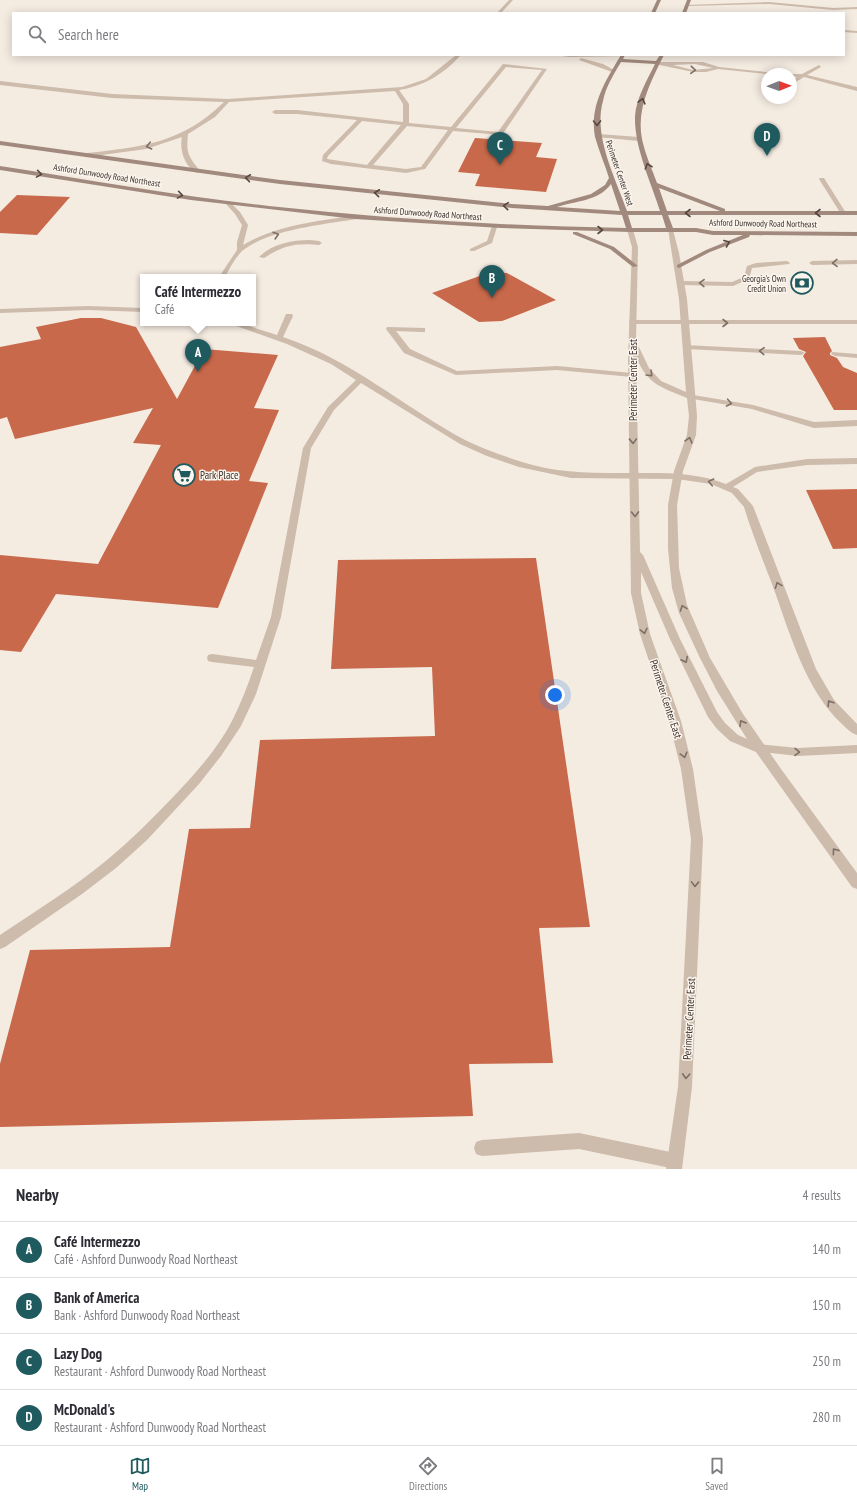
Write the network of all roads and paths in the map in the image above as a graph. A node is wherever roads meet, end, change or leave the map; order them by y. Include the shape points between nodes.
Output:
1 (511, 0) edge
2 (659, 0) edge
3 (753, 0) edge
4 (816, 0) edge
5 (741, 1) edge
6 (689, 2) edge
7 (769, 3) junction
8 (815, 7) junction
9 (857, 8) edge
10 (500, 12) edge
11 (653, 12) edge
12 (684, 12) edge
13 (845, 31) edge
14 (857, 32) edge
15 (458, 56) edge
16 (569, 56) edge
17 (622, 56) edge
18 (661, 56) edge
19 (620, 60) junction
20 (657, 64) junction
21 (819, 66) dead end
22 (614, 71) junction
23 (761, 72) edge
24 (797, 75) edge
25 (804, 76) junction
26 (797, 80) edge
27 (0, 82) edge
28 (857, 88) edge
29 (396, 89) junction
30 (228, 101) junction
31 (275, 112) dead end
32 (361, 119) junction
33 (406, 123) junction
34 (452, 129) junction
35 (186, 135) junction
36 (598, 136) junction
37 (639, 139) junction
38 (0, 144) edge
39 (87, 155) junction
40 (368, 167) junction
41 (0, 168) edge
42 (197, 171) junction
43 (822, 178) dead end
44 (612, 179) junction
45 (654, 184) junction
46 (228, 203) junction
47 (545, 209) junction
48 (624, 213) junction
49 (663, 213) junction
50 (730, 213) junction
51 (843, 213) junction
52 (857, 213) edge
53 (357, 217) junction
54 (494, 226) junction
55 (561, 229) junction
56 (630, 230) junction
57 (670, 230) junction
58 (766, 233) junction
59 (857, 234) edge
60 (319, 243) dead end
61 (240, 250) junction
62 (472, 250) dead end
63 (262, 257) dead end
64 (857, 262) edge
65 (787, 263) dead end
66 (812, 263) dead end
67 (635, 266) junction
68 (679, 266) junction
69 (224, 274) edge
70 (682, 283) junction
71 (140, 310) edge
72 (0, 312) edge
73 (288, 316) dead end
74 (633, 322) junction
75 (857, 322) edge
76 (686, 323) junction
77 (241, 326) edge
78 (422, 330) dead end
79 (279, 338) junction
80 (632, 340) junction
81 (687, 347) junction
82 (801, 354) dead end
83 (835, 354) dead end
84 (857, 356) edge
85 (632, 375) junction
86 (360, 379) junction
87 (690, 396) junction
88 (857, 423) edge
89 (857, 461) edge
90 (634, 475) junction
91 (677, 476) junction
92 (727, 487) junction
93 (636, 548) junction
94 (212, 658) dead end
95 (261, 664) junction
96 (857, 731) edge
97 (758, 748) junction
98 (857, 749) edge
99 (857, 883) edge
100 (0, 943) edge
101 (482, 1148) dead end
102 (675, 1165) edge

1 - 10 street
2 - 11 main road
3 - 7 street
4 - 8 street
5 - 6 street
5 - 7 street
6 - 12 main road
7 - 8 street
8 - 9 street
13 - 14 street
15 - 29 street via 427,82
16 - 22 street
17 - 19 main road, Perimeter Center West
18 - 20 main road
19 - 20 main road
19 - 22 main road, Perimeter Center West
20 - 23 street via 710,72 718,68
37 -> 20 main road via 638,115
21 - 25 street
22 -> 36 main road, Perimeter Center West via 604,88 597,109
24 - 25 street
25 - 26 street
25 - 28 street
27 - 30 street via 112,96
29 - 30 street
29 - 33 street via 406,104
30 - 35 street
31 - 32 street
32 - 33 street
32 - 40 street via 324,160
33 - 34 street
33 - 40 street
34 - 34 street via 500,134 545,69 505,65
34 - 40 street via 423,168 406,171
35 -> 39 street via 151,146
35 - 42 street via 184,153
36 - 37 street
36 - 44 main road, Perimeter Center West
45 -> 37 main road
38 - 39 main road, Ashford Dunwoody Road Northeast
39 - 42 main road, Ashford Dunwoody Road Northeast
41 -> 46 main road, Ashford Dunwoody Road Northeast
47 -> 42 main road, Ashford Dunwoody Road Northeast via 329,188
43 - 51 street
44 - 47 main road via 606,187 596,193
44 - 48 main road, Perimeter Center West
45 - 49 main road
45 - 50 main road
46 - 53 main road, Ashford Dunwoody Road Northeast
46 - 61 street via 244,225
47 - 48 main road, Ashford Dunwoody Road Northeast
48 - 49 main road, Ashford Dunwoody Road Northeast
48 - 56 main road, Perimeter Center West
50 -> 49 main road, Ashford Dunwoody Road Northeast
49 - 57 main road
51 -> 50 main road, Ashford Dunwoody Road Northeast
51 - 52 main road, Ashford Dunwoody Road Northeast
53 - 54 main road, Ashford Dunwoody Road Northeast
61 -> 53 street via 281,233
54 - 55 main road, Ashford Dunwoody Road Northeast
54 - 62 street via 490,242
55 -> 56 main road, Ashford Dunwoody Road Northeast
55 - 67 main road via 612,248
56 - 57 main road, Ashford Dunwoody Road Northeast
56 - 67 street, Perimeter Center East
57 - 58 main road, Ashford Dunwoody Road Northeast
57 - 68 street
58 - 59 main road, Ashford Dunwoody Road Northeast
68 -> 58 main road via 742,237
60 - 63 street via 300,241 279,245
61 - 69 street
64 -> 66 street
65 -> 70 street via 749,267 747,278 734,284
67 - 74 street, Perimeter Center East
68 - 70 street
70 - 76 street
71 - 72 street via 88,308
73 - 79 street
74 - 76 street
74 - 80 street, Perimeter Center East
76 -> 75 street
76 - 81 street
77 - 79 street
78 - 85 street via 390,328 407,350 456,373 557,368
79 - 86 street via 334,362
80 - 85 street, Perimeter Center East
80 -> 87 street via 645,369 658,383
82 -> 81 street
81 - 87 street
83 - 84 street
85 -> 90 street, Perimeter Center East
86 - 90 street via 463,442 495,456 570,475
86 - 95 street via 331,409 307,448 276,617
87 -> 88 street via 753,407 814,425
91 -> 87 street via 691,437 693,416
89 - 92 street via 807,462 755,470
90 - 91 street
90 -> 93 street, Perimeter Center East
92 -> 91 street
97 -> 91 street via 716,679 690,627 679,597 672,524 673,495
96 -> 92 street via 833,708 815,679 748,506 739,495
93 -> 97 street via 675,640 712,714 734,738
93 -> 102 street, Perimeter Center East via 636,593 645,634 675,721 687,769 697,839 686,1086
94 - 95 street
95 - 100 street via 237,723 217,753 170,809 111,864
97 -> 98 street via 798,752
99 -> 97 street
101 - 102 street via 579,1141

